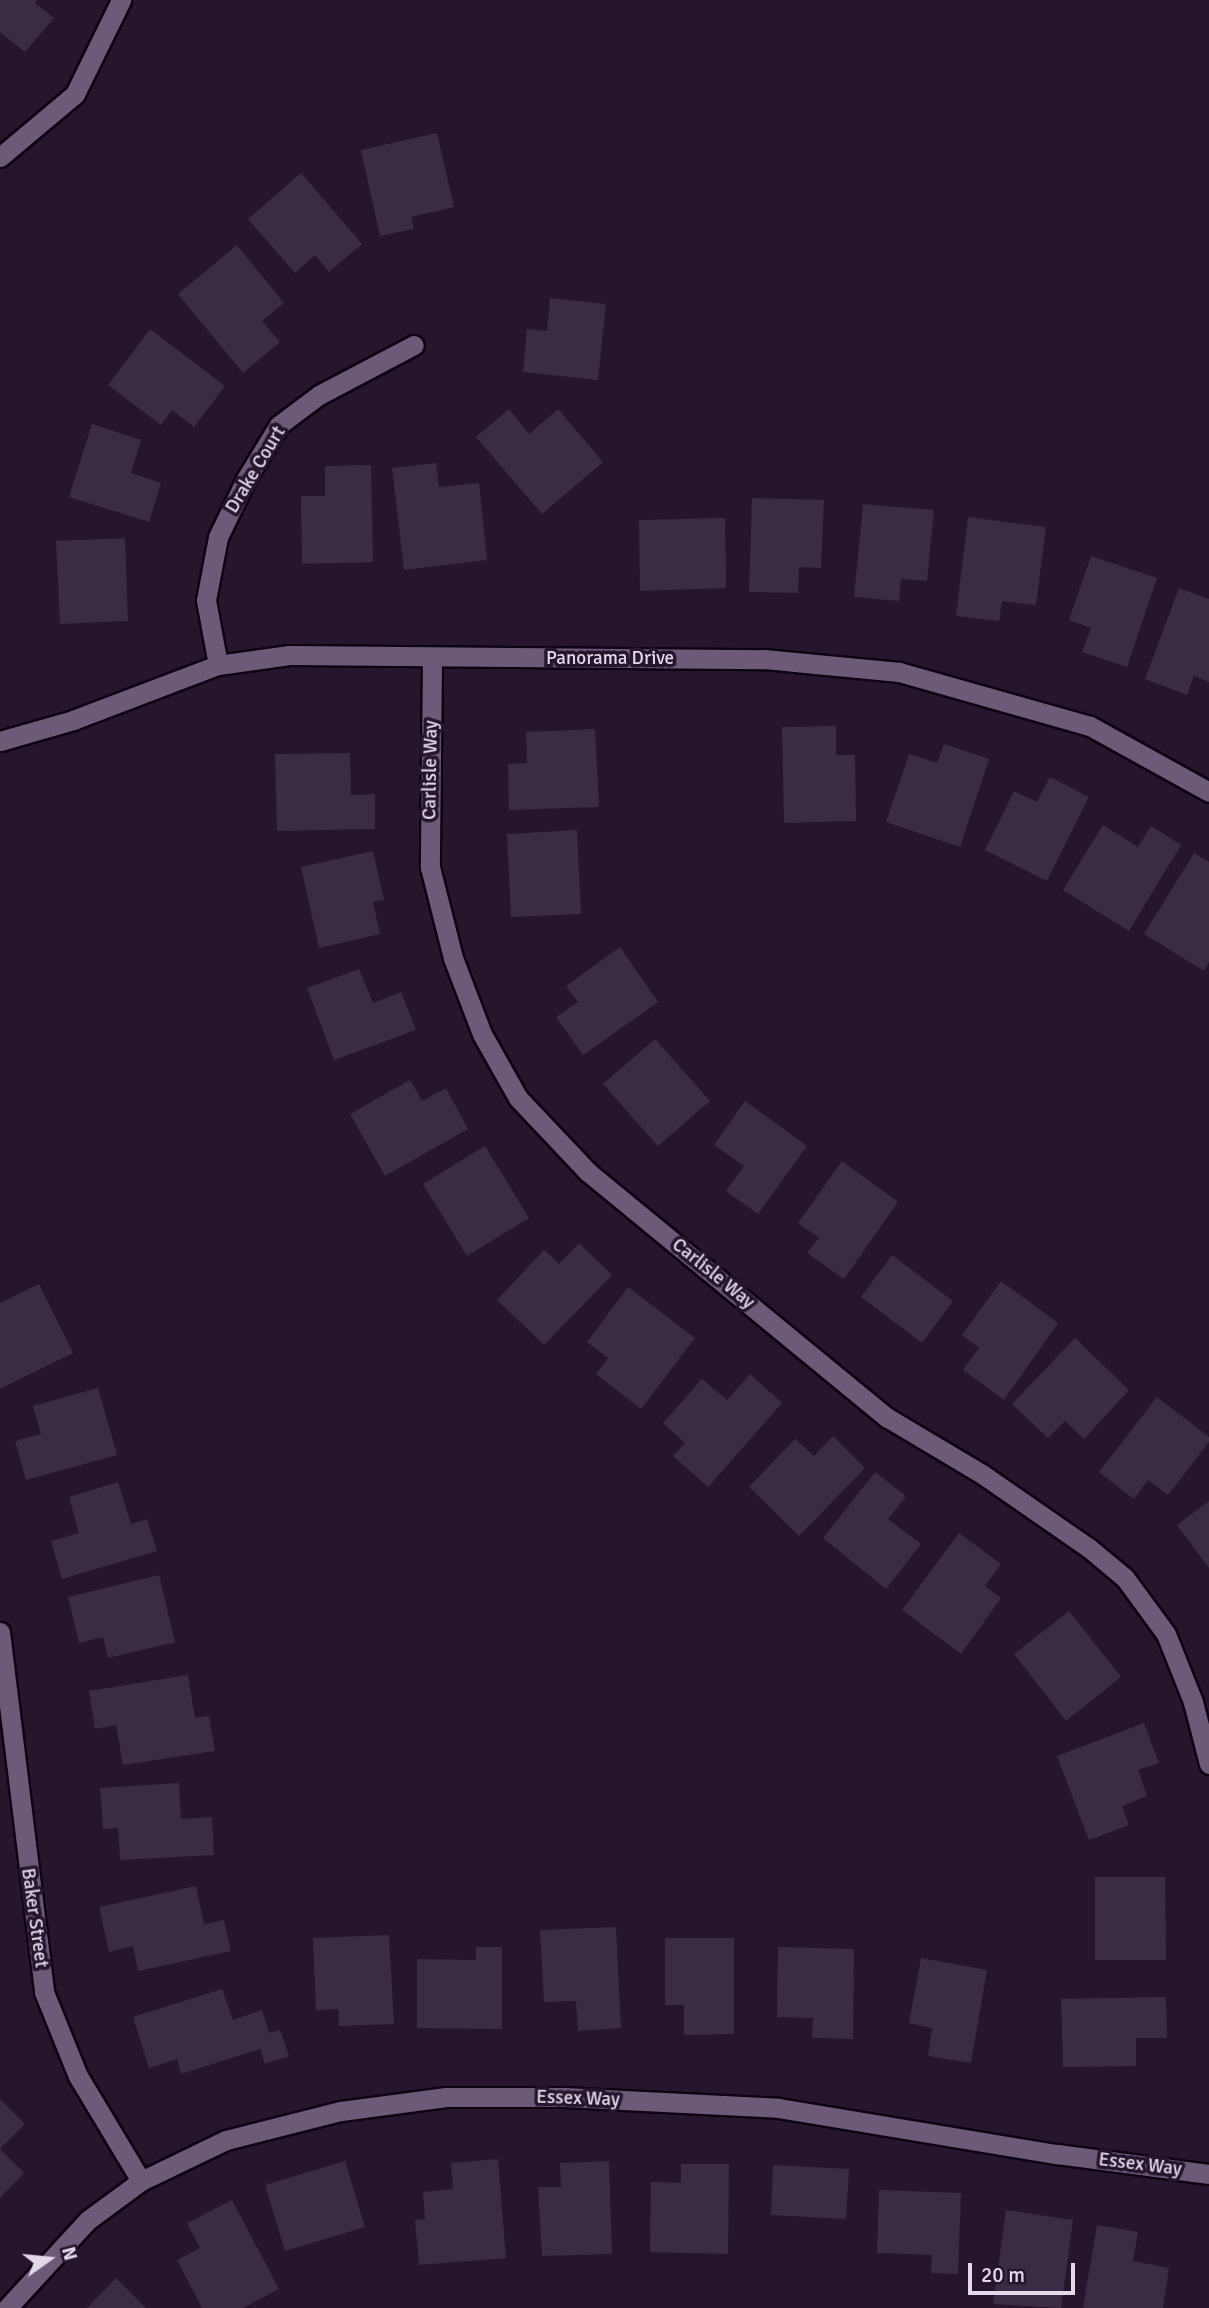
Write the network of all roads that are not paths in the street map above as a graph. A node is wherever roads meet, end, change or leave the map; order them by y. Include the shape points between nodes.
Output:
1 (121, 0) edge
2 (0, 157) edge
3 (414, 345) dead end
4 (432, 660) junction
5 (219, 665) junction
6 (0, 741) edge
7 (1209, 792) edge
8 (0, 1632) edge
9 (1209, 1763) edge
10 (1209, 2174) edge
11 (141, 2181) junction
12 (7, 2308) edge

1 - 2 street via 75,93
3 - 5 street, Drake Court via 319,395 279,425 246,479 218,537 206,600
4 - 5 street, Panorama Drive via 289,655
4 - 7 street, Panorama Drive via 764,659 898,672 1090,726
4 - 9 street, Carlisle Way via 430,867 458,971 482,1034 518,1098 588,1172 888,1418 982,1474 1125,1578 1166,1634 1194,1702
5 - 6 street, Panorama Drive via 73,720
8 - 11 street, Baker Street via 44,1992 78,2076
10 - 11 street, Essex Way via 778,2108 564,2097 446,2097 341,2111 226,2140
11 - 12 street, Essex Way via 88,2220

